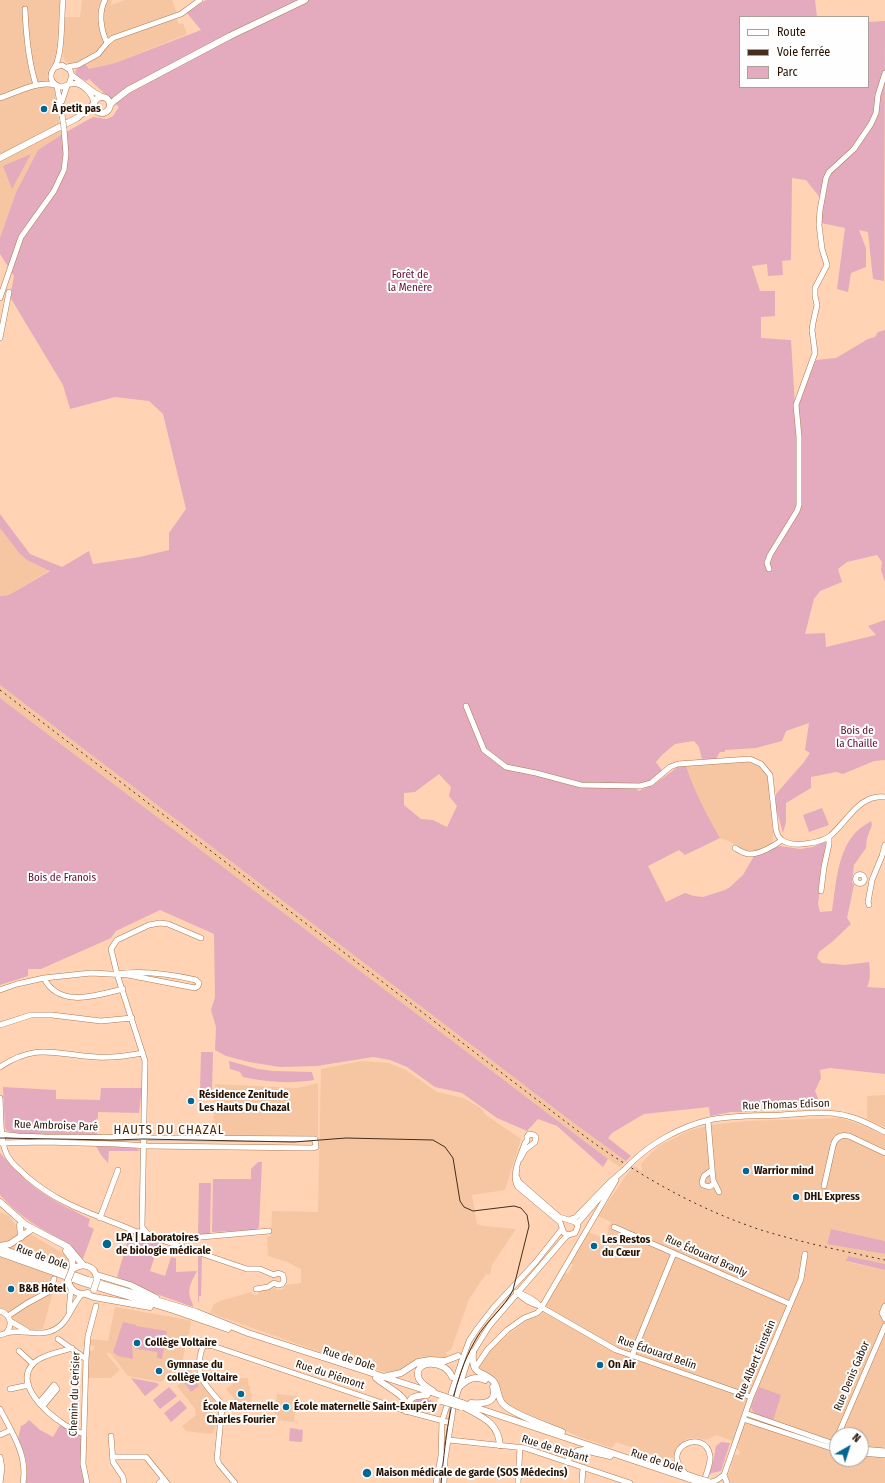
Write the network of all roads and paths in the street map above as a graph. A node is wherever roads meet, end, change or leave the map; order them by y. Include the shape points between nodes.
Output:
1 (63, 0) edge
2 (105, 0) edge
3 (200, 0) edge
4 (305, 0) edge
5 (25, 9) dead end
6 (107, 43) junction
7 (60, 51) junction
8 (78, 65) junction
9 (66, 66) junction
10 (55, 67) junction
11 (885, 73) edge
12 (72, 74) junction
13 (51, 75) junction
14 (37, 85) junction
15 (56, 85) junction
16 (68, 85) junction
17 (128, 90) junction
18 (104, 97) junction
19 (0, 98) edge
20 (94, 104) junction
21 (110, 105) junction
22 (61, 106) junction
23 (98, 112) junction
24 (77, 118) junction
25 (0, 158) edge
26 (9, 292) dead end
27 (0, 296) edge
28 (0, 338) edge
29 (769, 569) dead end
30 (466, 706) dead end
31 (885, 797) edge
32 (829, 837) junction
33 (782, 840) junction
34 (885, 845) edge
35 (735, 848) dead end
36 (865, 879) dead end
37 (872, 880) junction
38 (821, 891) dead end
39 (869, 905) dead end
40 (201, 938) dead end
41 (117, 974) junction
42 (44, 978) junction
43 (0, 990) edge
44 (123, 990) junction
45 (132, 1018) junction
46 (0, 1025) edge
47 (142, 1053) junction
48 (0, 1067) edge
49 (0, 1098) edge
50 (708, 1121) junction
51 (885, 1132) edge
52 (144, 1137) junction
53 (1, 1139) edge
54 (529, 1143) dead end
55 (143, 1146) junction
56 (0, 1149) edge
57 (885, 1153) edge
58 (6, 1154) junction
59 (118, 1170) dead end
60 (624, 1170) junction
61 (712, 1170) junction
62 (616, 1180) junction
63 (714, 1184) junction
64 (824, 1186) dead end
65 (719, 1192) dead end
66 (530, 1194) junction
67 (1, 1204) edge
68 (100, 1218) junction
69 (569, 1219) junction
70 (577, 1224) junction
71 (20, 1225) junction
72 (562, 1227) junction
73 (614, 1227) dead end
74 (144, 1229) junction
75 (30, 1230) junction
76 (269, 1231) dead end
77 (575, 1233) junction
78 (568, 1235) junction
79 (21, 1237) junction
80 (171, 1243) junction
81 (579, 1243) junction
82 (0, 1247) edge
83 (0, 1253) edge
84 (674, 1253) junction
85 (805, 1254) dead end
86 (83, 1265) junction
87 (72, 1270) junction
88 (274, 1275) junction
89 (97, 1277) junction
90 (54, 1279) dead end
91 (274, 1283) junction
92 (71, 1288) junction
93 (256, 1289) dead end
94 (510, 1289) junction
95 (518, 1292) junction
96 (84, 1294) junction
97 (166, 1303) junction
98 (790, 1304) junction
99 (534, 1305) junction
100 (96, 1306) dead end
101 (885, 1306) edge
102 (541, 1307) junction
103 (173, 1310) junction
104 (0, 1311) edge
105 (196, 1315) junction
106 (528, 1316) junction
107 (67, 1317) junction
108 (9, 1318) junction
109 (885, 1319) edge
110 (209, 1320) junction
111 (885, 1326) edge
112 (32, 1333) junction
113 (2, 1336) edge
114 (58, 1339) dead end
115 (470, 1341) junction
116 (72, 1348) junction
117 (19, 1351) dead end
118 (473, 1352) junction
119 (458, 1356) joint
120 (632, 1356) junction
121 (86, 1359) junction
122 (33, 1364) junction
123 (475, 1368) junction
124 (383, 1377) junction
125 (376, 1378) junction
126 (455, 1383) junction
127 (29, 1385) junction
128 (10, 1389) dead end
129 (427, 1395) junction
130 (440, 1397) junction
131 (751, 1397) junction
132 (463, 1405) junction
133 (0, 1409) edge
134 (404, 1410) junction
135 (744, 1416) junction
136 (442, 1421) junction
137 (451, 1423) junction
138 (842, 1427) edge
139 (11, 1430) junction
140 (84, 1434) junction
141 (0, 1435) edge
142 (111, 1436) dead end
143 (449, 1440) junction
144 (500, 1445) junction
145 (590, 1445) junction
146 (829, 1445) edge
147 (520, 1447) junction
148 (869, 1450) edge
149 (885, 1451) edge
150 (869, 1454) edge
151 (885, 1455) edge
152 (0, 1456) edge
153 (610, 1456) junction
154 (112, 1457) junction
155 (568, 1462) junction
156 (583, 1467) junction
157 (663, 1469) junction
158 (686, 1474) junction
159 (724, 1475) junction
160 (166, 1481) edge
161 (705, 1481) edge
162 (0, 1483) edge
163 (23, 1483) edge
164 (87, 1483) edge
165 (124, 1483) edge
166 (159, 1483) edge
167 (235, 1483) edge
168 (436, 1483) edge
169 (444, 1483) edge
170 (518, 1483) edge
171 (582, 1483) edge
172 (630, 1483) edge
173 (692, 1483) edge
174 (727, 1483) edge

1 - 7 street
2 - 6 street via 100,9
3 - 6 street via 181,14 113,38
4 - 17 main road
5 - 14 street via 29,62
6 - 8 street via 98,54
7 - 9 street
7 - 10 street
8 - 9 street
8 - 12 street
9 - 10 street
9 - 12 street
10 - 13 street
11 - 29 street via 871,124 854,149 829,172 826,178 819,225 827,265 815,288 817,305 812,323 815,353 796,405 799,437 799,505 770,555 767,563
12 - 16 street via 72,80
12 - 18 street
13 - 14 street
13 - 15 street via 51,80
14 - 15 street
14 - 19 street
15 - 16 street
15 - 22 street
16 - 20 street via 76,84 84,88 91,95
16 - 22 street
17 - 18 main road via 116,96
17 - 21 main road
18 - 20 main road via 97,98
18 - 21 main road via 109,100
20 - 23 main road
20 - 24 main road
21 - 23 main road via 105,112
22 - 27 street, bridge via 66,154 64,170 54,190 21,237
23 - 24 main road
24 - 25 main road
26 - 28 street
30 - 33 street via 484,750 506,767 581,785 640,786 651,783 670,767 678,764 750,759 761,764 770,775 776,830
31 - 32 street via 875,797 865,802
32 - 33 street via 806,844
32 - 38 street
33 - 35 street via 751,855
34 - 37 street
36 - 37 street
37 - 39 street
40 - 41 street via 168,924 149,925 114,943 111,952
41 - 41 street via 195,988 199,985 196,980 171,974
41 - 42 street
41 - 44 street
42 - 43 street
42 - 44 street via 52,989 69,996 90,997
44 - 45 street
45 - 46 street via 101,1021 31,1015
45 - 47 street
47 - 48 street via 97,1057 39,1051 23,1055
47 - 52 street via 145,1061
49 - 53 street
50 - 51 street, Rue Thomas Edison via 741,1116 828,1113 860,1120
50 - 60 street, Rue Thomas Edison, bridge via 662,1139
50 - 61 street
52 - 53 street, Rue Ambroise Paré via 18,1136
52 - 55 street
52 - 55 street, Rue Ambroise Paré via 316,1139 316,1147
53 - 55 street, Rue Ambroise Paré
53 - 58 street
54 - 66 street via 525,1143 514,1181 518,1187
55 - 74 street
56 - 58 street
57 - 64 street via 848,1136 839,1137 833,1146
58 - 68 street via 19,1170 47,1192 79,1210
59 - 68 street
60 - 62 street
60 - 69 street via 575,1218
61 - 63 street
61 - 63 street via 704,1176 702,1182 703,1185 710,1187
62 - 70 street
62 - 81 street
63 - 65 street
66 - 69 street via 559,1216
66 - 72 street
67 - 71 main road
67 - 75 main road
68 - 74 street via 130,1228
69 - 70 street
69 - 72 street
70 - 77 street via 578,1229
71 - 75 main road
71 - 79 main road
72 - 78 street
72 - 94 street via 535,1263
73 - 84 street, Rue Édouard Branly
74 - 80 street via 150,1236
75 - 79 main road
75 - 86 main road via 68,1248
75 - 87 main road via 67,1252 72,1259
76 - 80 street via 179,1239
77 - 78 street
77 - 81 street
78 - 95 street
79 - 82 main road
80 - 88 street via 247,1269 260,1269
81 - 102 street
82 - 97 main road, Rue de Dole via 88,1280
83 - 103 main road, Rue de Dole via 87,1284
84 - 98 street, Rue Édouard Branly
84 - 120 street
85 - 98 street, Rue Albert Einstein via 803,1274
86 - 87 main road
86 - 89 main road via 91,1268
87 - 92 main road, bridge via 68,1280
88 - 91 street
88 - 91 street via 280,1273 284,1279 280,1285
89 - 96 main road, bridge via 94,1289
89 - 97 main road via 130,1284
90 - 108 street via 48,1292 26,1304
91 - 93 street
92 - 96 main road
92 - 107 street
94 - 95 street, Rue Édouard Belin
94 - 115 street via 484,1319
95 - 99 street via 522,1298
95 - 102 street, Rue Édouard Belin via 536,1301
95 - 118 street via 490,1325
96 - 103 main road
96 - 107 street via 76,1301
97 - 105 main road, Rue de Dole
98 - 131 street, Rue Albert Einstein
99 - 102 street
99 - 106 street
100 - 121 street, Chemin du Cerisier via 88,1336
101 - 109 street via 882,1313
102 - 106 street via 537,1313
102 - 120 street, Rue Édouard Belin via 609,1346
103 - 105 main road, Rue de Dole
104 - 108 street
105 - 110 main road, Rue de Dole
106 - 123 street via 496,1340
107 - 112 street via 51,1331
108 - 112 street via 19,1327
108 - 113 street via 9,1329
110 - 124 main road, Rue de Dole
110 - 125 main road, Rue de Dole
111 - 138 street, Rue Denis Gabor
112 - 113 street via 18,1332
114 - 116 street
115 - 119 street
115 - 126 street
116 - 121 street
116 - 122 street via 39,1359
117 - 122 street
118 - 123 main road
118 - 126 street
119 - 124 main road via 445,1361 418,1362 401,1373
120 - 131 street, Rue Édouard Belin
121 - 140 street, Chemin du Cerisier
122 - 127 street via 29,1371
123 - 145 main road via 494,1383 500,1399 507,1408
124 - 130 main road, Rue de Dole
125 - 129 main road, Rue de Dole
125 - 134 main road via 402,1396
126 - 130 main road via 447,1369 436,1364 421,1367 418,1373 419,1380
126 - 132 main road via 474,1378 485,1380 493,1387 494,1394 489,1402
126 - 136 street
126 - 137 street
127 - 128 street
127 - 140 street via 31,1393 41,1405 65,1426
129 - 130 main road, Rue de Dole
129 - 134 main road via 412,1397
130 - 132 main road, Rue de Dole, bridge
131 - 135 street, Rue Albert Einstein
132 - 144 main road via 492,1424 499,1435
132 - 145 main road, Rue de Dole
132 - 153 main road, Rue de Dole
133 - 139 street
134 - 136 street, Rue du Piémont
134 - 167 street, Rue du Piémont via 213,1346 204,1346 200,1355 200,1374 222,1407 217,1459
135 - 146 street
135 - 159 street, Rue Albert Einstein
136 - 137 street, Rue du Piémont
136 - 168 street via 441,1456
137 - 143 street
139 - 141 street
139 - 163 street via 22,1456
140 - 164 street, Chemin du Cerisier via 83,1464
142 - 154 street
143 - 144 street, Rue de Brabant
143 - 169 street
144 - 147 street, Rue de Brabant
145 - 157 main road, Rue de Dole
147 - 155 street, Rue de Brabant
147 - 170 street
148 - 149 street
150 - 151 street
152 - 162 street
153 - 155 main road via 584,1450 569,1457
153 - 173 main road, Rue de Dole
154 - 160 street via 146,1457
154 - 165 street
155 - 156 street, Rue de Brabant
156 - 171 street
156 - 172 street, Rue de Brabant
157 - 158 street, Rue de Dole
157 - 161 main road, Rue de Dole
158 - 161 street, Rue de Dole
158 - 161 street, Rue de Dole via 679,1466 677,1455 683,1445 695,1441 703,1444 710,1454
159 - 161 street via 717,1480
159 - 174 street
160 - 166 street

